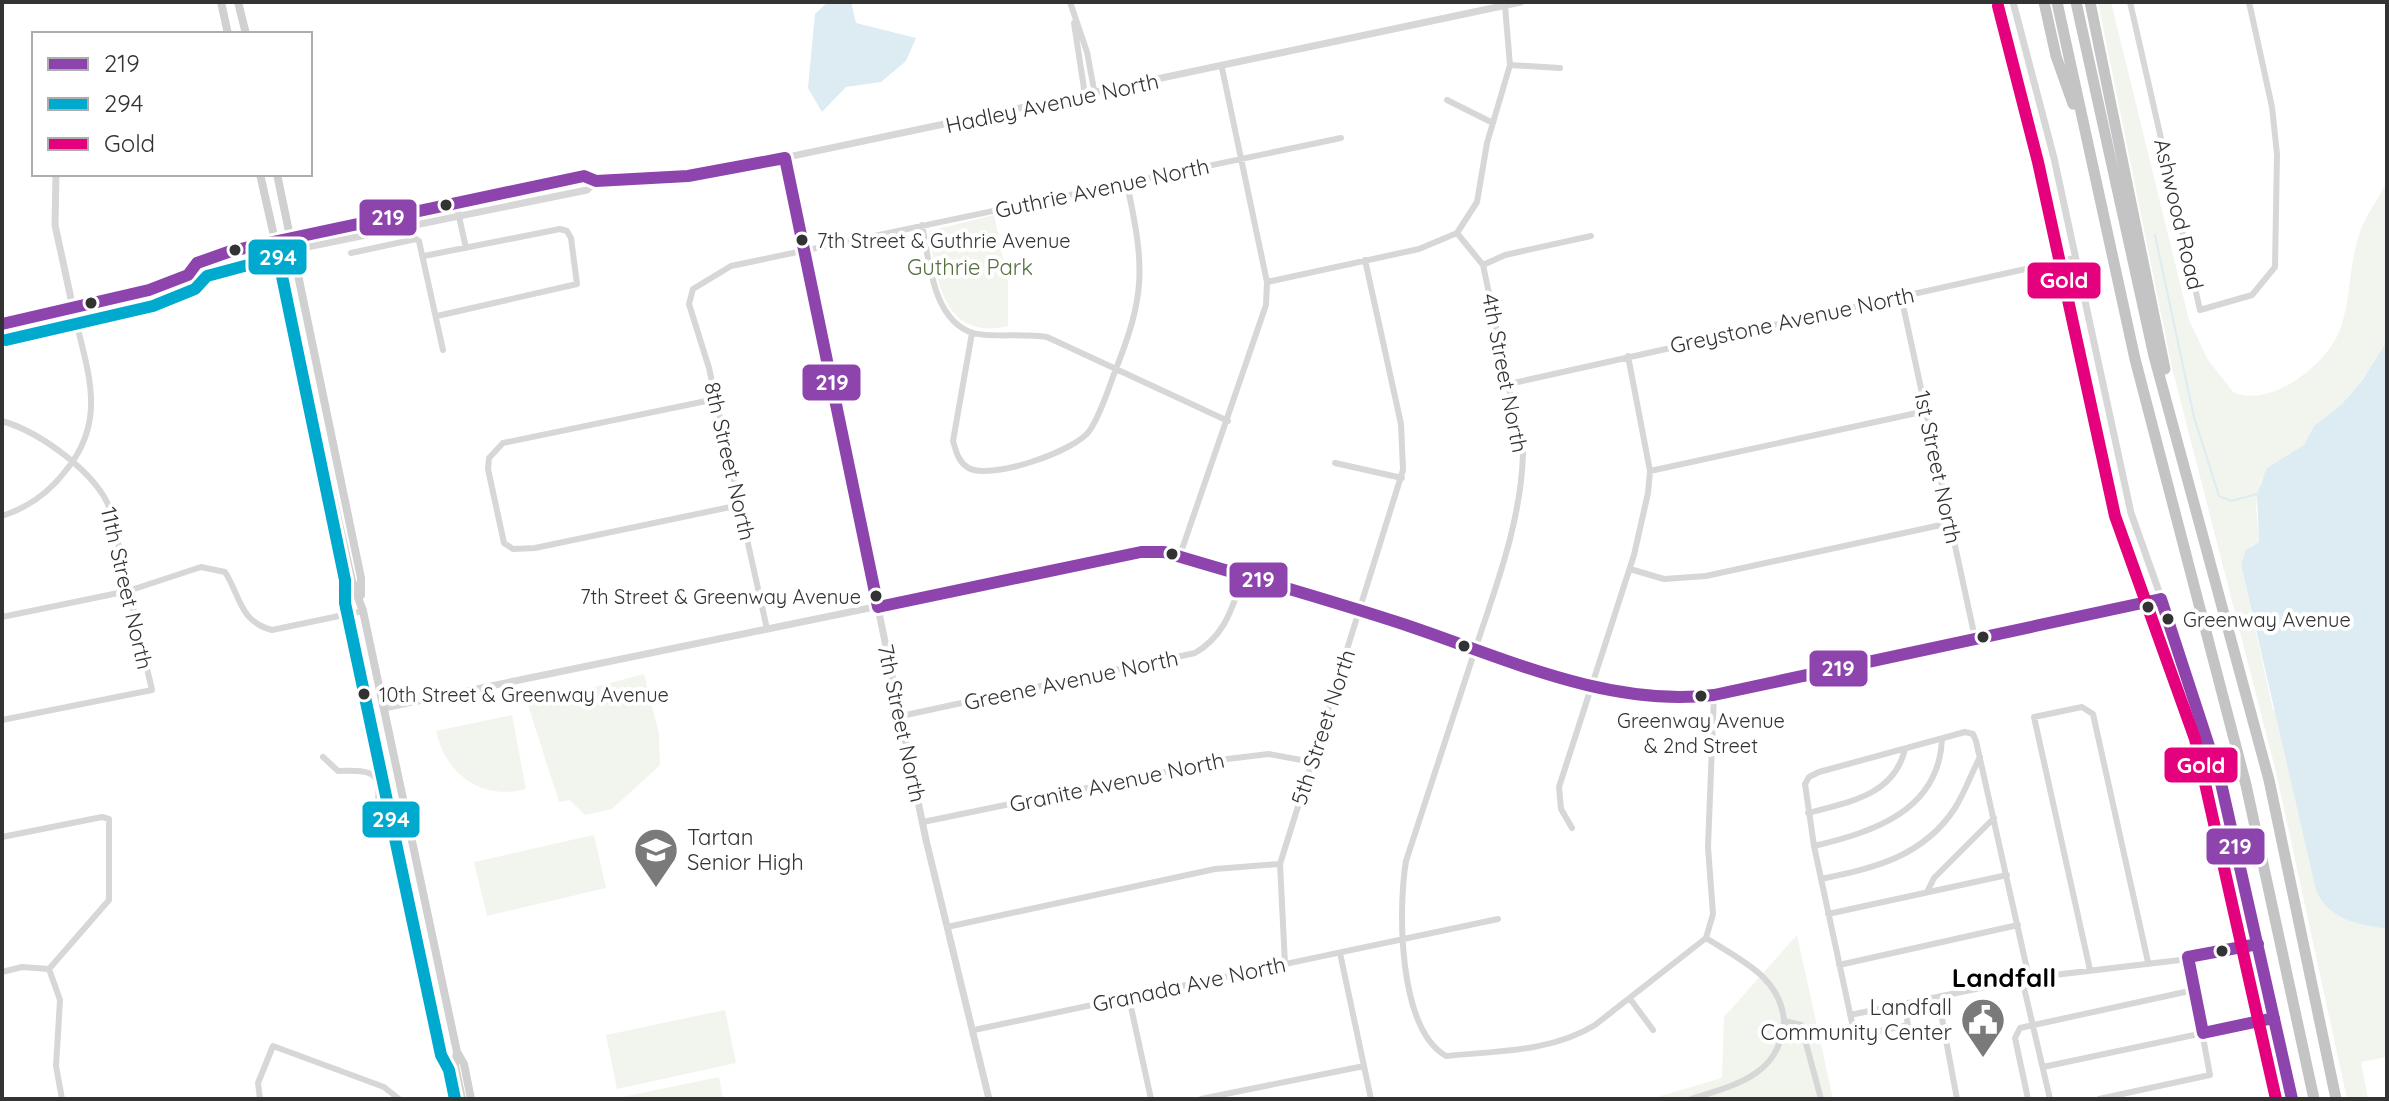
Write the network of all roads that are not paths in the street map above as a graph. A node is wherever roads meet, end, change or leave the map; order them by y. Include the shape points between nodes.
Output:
1 (221, 2) edge
2 (238, 2) edge
3 (1070, 2) edge
4 (1521, 2) edge
5 (2013, 2) edge
6 (2044, 2) edge
7 (2057, 2) edge
8 (2076, 2) edge
9 (2090, 2) edge
10 (2130, 2) edge
11 (2249, 2) edge
12 (1504, 4) edge
13 (1073, 12) junction
14 (228, 32) edge
15 (246, 32) edge
16 (1510, 65) junction
17 (1222, 68) junction
18 (1560, 68) dead end
19 (1095, 95) junction
20 (1085, 97) junction
21 (1447, 100) dead end
22 (1493, 123) junction
23 (1341, 138) dead end
24 (2090, 150) junction
25 (785, 158) junction
26 (1242, 158) junction
27 (56, 176) edge
28 (260, 176) edge
29 (277, 176) edge
30 (596, 181) junction
31 (1127, 184) junction
32 (456, 203) junction
33 (459, 217) junction
34 (922, 225) junction
35 (1457, 233) junction
36 (1591, 236) dead end
37 (290, 237) junction
38 (275, 240) junction
39 (466, 248) junction
40 (802, 251) junction
41 (294, 252) junction
42 (278, 253) junction
43 (351, 253) dead end
44 (424, 256) junction
45 (2075, 258) junction
46 (1365, 260) junction
47 (1483, 265) junction
48 (188, 275) junction
49 (1267, 282) junction
50 (690, 296) joint
51 (1901, 296) junction
52 (73, 308) junction
53 (437, 316) junction
54 (2, 324) edge
55 (972, 333) junction
56 (443, 350) dead end
57 (1628, 356) junction
58 (1117, 367) junction
59 (1509, 384) junction
60 (716, 399) junction
61 (1926, 411) junction
62 (2, 421) edge
63 (1228, 421) junction
64 (2179, 449) junction
65 (72, 463) junction
66 (1335, 463) dead end
67 (1650, 471) junction
68 (1402, 478) junction
69 (740, 505) junction
70 (2, 516) edge
71 (1950, 523) junction
72 (1180, 555) junction
73 (1630, 569) junction
74 (1244, 575) junction
75 (128, 591) junction
76 (2161, 599) junction
77 (361, 600) junction
78 (878, 607) junction
79 (1360, 610) junction
80 (363, 611) junction
81 (2, 617) edge
82 (767, 629) junction
83 (1975, 638) junction
84 (1475, 649) junction
85 (1591, 686) junction
86 (1714, 695) junction
87 (384, 708) junction
88 (901, 716) junction
89 (2, 720) edge
90 (1942, 739) junction
91 (1905, 749) junction
92 (323, 757) dead end
93 (1980, 757) junction
94 (1312, 762) junction
95 (1808, 813) junction
96 (1995, 818) junction
97 (923, 822) junction
98 (409, 824) junction
99 (1572, 828) dead end
100 (2, 837) edge
101 (1814, 846) junction
102 (1280, 864) junction
103 (2007, 875) junction
104 (1821, 879) junction
105 (1927, 892) junction
106 (1828, 914) junction
107 (1498, 919) dead end
108 (2018, 925) junction
109 (947, 927) junction
110 (1404, 938) junction
111 (1706, 938) junction
112 (2258, 944) junction
113 (1340, 953) junction
114 (2188, 957) junction
115 (2148, 962) junction
116 (1285, 964) junction
117 (1839, 965) junction
118 (49, 969) junction
119 (2090, 970) junction
120 (2, 972) edge
121 (2025, 978) junction
122 (2194, 990) junction
123 (1938, 997) junction
124 (1129, 998) junction
125 (1631, 1000) junction
126 (1904, 1004) junction
127 (1850, 1015) junction
128 (2274, 1018) junction
129 (1784, 1021) junction
130 (2033, 1025) junction
131 (974, 1030) junction
132 (1653, 1030) dead end
133 (2203, 1033) junction
134 (457, 1052) junction
135 (1364, 1066) junction
136 (2043, 1067) junction
137 (1955, 1098) edge
138 (62, 1099) edge
139 (260, 1099) edge
140 (399, 1099) edge
141 (462, 1099) edge
142 (471, 1099) edge
143 (989, 1099) edge
144 (1151, 1099) edge
145 (1201, 1099) edge
146 (1371, 1099) edge
147 (1691, 1099) edge
148 (1821, 1099) edge
149 (2028, 1099) edge
150 (2050, 1099) edge
151 (2099, 1099) edge
152 (2292, 1099) edge
153 (2314, 1099) edge
154 (2336, 1099) edge

1 - 14 main road
2 - 15 main road
3 - 13 street
4 - 12 street, Hadley Avenue North
5 - 45 street
6 - 24 highway via 2056,56
7 - 24 highway
8 - 64 highway
9 - 64 highway
10 - 11 street, Ashwood Road via 2200,310 2252,295 2275,267 2277,154
12 - 16 street
12 - 17 street, Hadley Avenue North
13 - 19 street
13 - 20 street
16 - 18 street
16 - 22 street
17 - 19 street, Hadley Avenue North
17 - 26 street
19 - 20 street, Hadley Avenue North
20 - 25 street, Hadley Avenue North
21 - 22 street
22 - 35 street via 1477,202
23 - 26 street, Guthrie Avenue North
24 - 153 highway via 2135,359 2246,785
25 - 30 street, Hadley Avenue North via 688,176
25 - 40 street, 7th Street North
26 - 31 street, Guthrie Avenue North
26 - 49 street
27 - 52 street via 55,225
28 - 38 main road
29 - 37 main road
30 - 32 street, Hadley Avenue North via 584,176
30 - 33 street, Hadley Avenue North via 587,190
31 - 34 street, Guthrie Avenue North
31 - 58 street via 1141,270 1135,320
32 - 33 street
32 - 37 street, Hadley Avenue North
33 - 39 street
33 - 41 street, Hadley Avenue North
34 - 40 street, Guthrie Avenue North
34 - 55 street via 941,304 955,323
35 - 46 street via 1419,249
35 - 47 street, 4th Street North
36 - 47 street
37 - 38 street, Hadley Avenue North
37 - 41 main road
38 - 42 main road
38 - 48 street, Hadley Avenue North via 197,263
39 - 44 street
39 - 53 street via 560,229 567,231 579,278 577,284
40 - 50 street, Guthrie Avenue North via 731,266
40 - 78 street, 7th Street North
41 - 42 street, Hadley Avenue North
41 - 77 main road via 361,578
42 - 48 street, Hadley Avenue North
42 - 77 main road via 352,581
43 - 44 street via 416,239
44 - 53 street
45 - 51 street, Greystone Avenue North
45 - 76 street via 2128,503
46 - 49 street
46 - 68 street, 5th Street North via 1401,424
47 - 59 street, 4th Street North
48 - 52 street, Hadley Avenue North
49 - 63 street via 1263,319
50 - 60 street, 8th Street North
51 - 57 street, Greystone Avenue North
51 - 61 street, 1st Street North
52 - 54 street, Hadley Avenue North
52 - 65 street via 93,412 87,439
53 - 56 street
55 - 58 street via 1047,337
55 - 58 street via 953,441 957,456 976,471 1066,451 1088,434
57 - 59 street, Greystone Avenue North
57 - 67 street
58 - 63 street
59 - 84 street, 4th Street North via 1523,454 1522,485
60 - 69 street, 8th Street North
60 - 69 street via 503,443 489,458 496,512 504,543 513,549
61 - 67 street
61 - 71 street, 1st Street North
62 - 65 street via 29,432
63 - 72 street
64 - 154 highway via 2269,780
65 - 70 street via 46,493
65 - 75 street, 11th Street North via 89,475 108,502
66 - 68 street
67 - 73 street
68 - 79 street, 5th Street North
69 - 82 street, 8th Street North
71 - 73 street via 1706,576 1664,579
71 - 83 street, 1st Street North
72 - 74 street
72 - 78 street via 1141,552
73 - 85 street
74 - 79 street
74 - 88 street, Greene Avenue North via 1225,626 1195,653
75 - 80 street via 201,567 213,568 225,572 245,616 258,627 282,629
75 - 81 street
75 - 89 street, 11th Street North via 152,690
76 - 83 street
76 - 112 street via 2210,735
77 - 80 main road
78 - 82 street
78 - 88 street, 7th Street North
79 - 84 street
79 - 94 street, 5th Street North
80 - 87 main road
82 - 87 street
83 - 86 street
84 - 85 street
84 - 110 street, 4th Street North via 1406,861 1400,899
85 - 86 street via 1647,697
85 - 99 street via 1559,787 1561,809
86 - 111 street via 1708,847 1713,914
87 - 98 main road
88 - 97 street, 7th Street North
90 - 91 street
90 - 93 street via 1973,734
90 - 101 street via 1934,773 1911,806 1876,829
91 - 95 street via 1889,781 1864,798
91 - 95 street via 1807,779
92 - 98 street via 338,771 373,773 380,786 376,818 382,825
93 - 96 street
93 - 104 street via 1955,808 1918,846 1877,867
94 - 97 street, Granite Avenue North via 1269,754 1227,759
94 - 102 street, 5th Street North
95 - 101 street
96 - 103 street
96 - 105 street via 1934,878
97 - 109 street, 7th Street North
98 - 134 main road
100 - 118 street via 109,819 109,900
101 - 104 street
102 - 109 street via 1215,869
102 - 116 street, 5th Street North
103 - 105 street
103 - 108 street
104 - 106 street
105 - 106 street
106 - 117 street
107 - 110 street, Granada Ave North
108 - 117 street
108 - 121 street
109 - 131 street, 7th Street North
110 - 113 street, Granada Ave North
110 - 125 street, 4th Street North via 1411,999 1423,1033 1433,1049 1446,1056 1578,1036
111 - 125 street
111 - 129 street via 1760,971 1776,994
112 - 114 street
112 - 128 street
113 - 116 street, Granada Ave North
113 - 135 street
114 - 115 street
114 - 122 street
115 - 119 street
115 - 119 street via 2089,708 2034,717
116 - 124 street, Granada Ave North
117 - 127 street
118 - 120 street
118 - 138 street via 60,1000 56,1066
119 - 121 street
121 - 123 street
121 - 130 street
122 - 130 street
122 - 133 street
123 - 126 street
123 - 137 street
124 - 131 street, Granada Ave North
124 - 144 street
125 - 132 street
126 - 127 street
126 - 127 street via 1908,1025 1863,1035 1854,1032
128 - 133 street
128 - 152 street
129 - 147 street via 1778,1049 1761,1072
129 - 148 street via 1802,1027
130 - 136 street
130 - 149 street via 2020,1028 2015,1038
131 - 143 street, 7th Street North
133 - 136 street
133 - 151 street via 2210,1075
134 - 141 main road
134 - 142 main road
135 - 145 street
135 - 146 street
136 - 150 street
139 - 140 street via 258,1083 273,1046 384,1087

